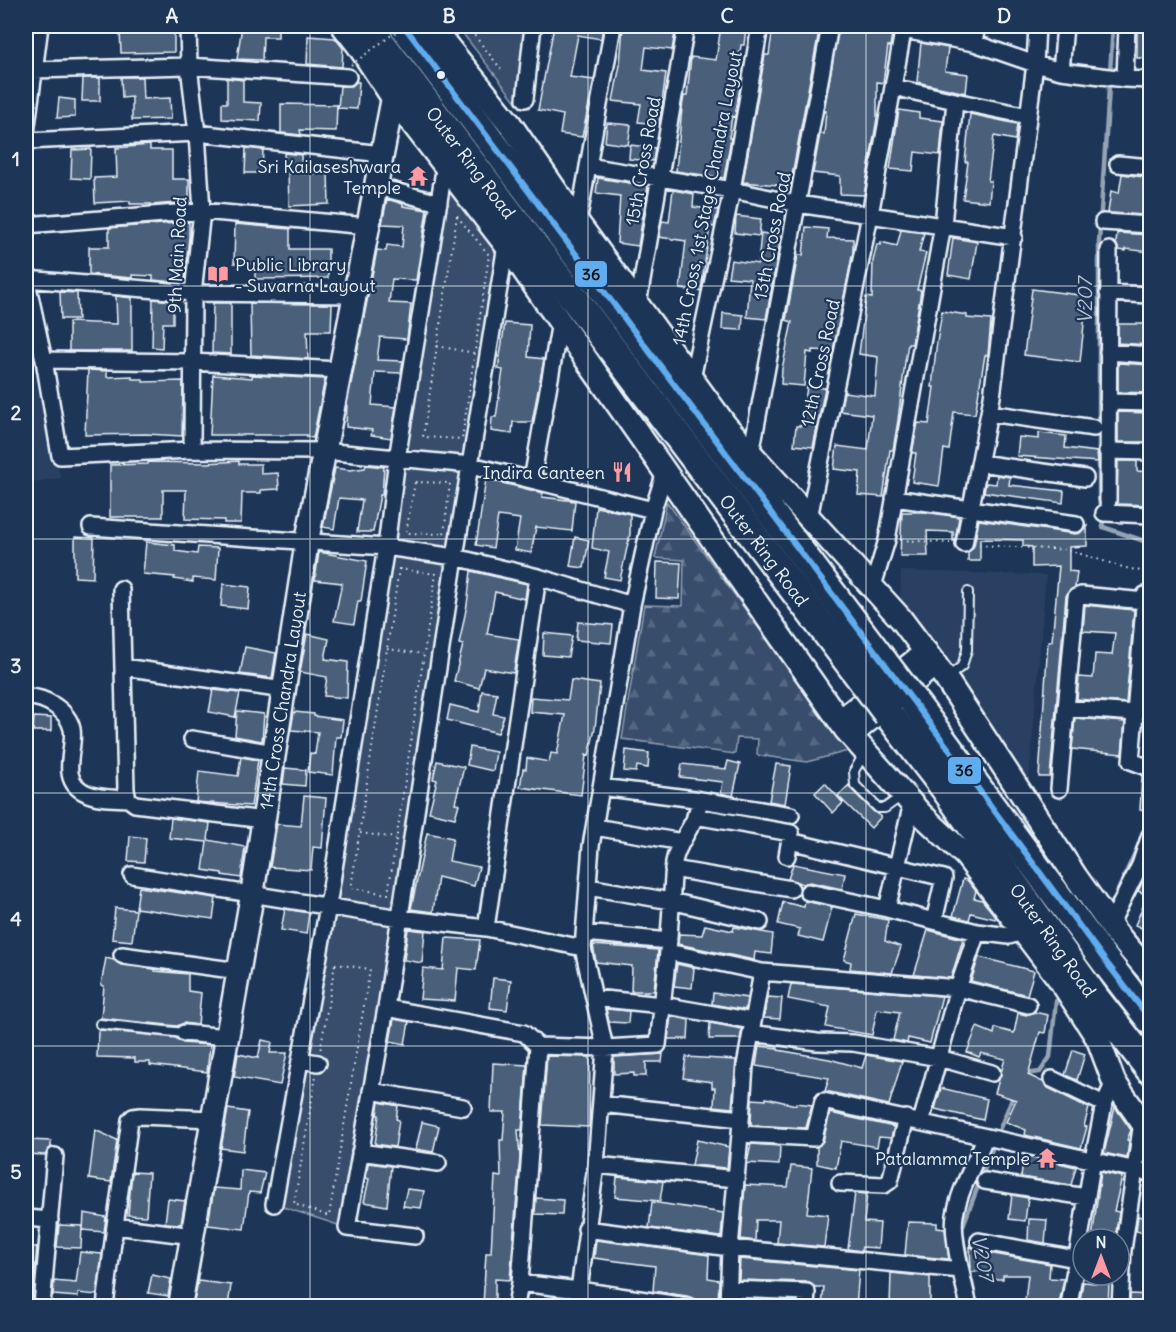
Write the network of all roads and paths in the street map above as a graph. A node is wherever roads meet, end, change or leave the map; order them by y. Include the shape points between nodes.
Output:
1 (40, 26) edge
2 (188, 26) edge
3 (404, 26) edge
4 (431, 26) edge
5 (467, 26) edge
6 (532, 26) edge
7 (613, 26) edge
8 (686, 26) edge
9 (760, 26) edge
10 (830, 26) edge
11 (977, 26) edge
12 (1037, 26) edge
13 (1065, 26) edge
14 (1127, 26) edge
15 (903, 28) edge
16 (974, 43) junction
17 (357, 45) edge
18 (1035, 64) junction
19 (189, 66) junction
20 (501, 69) dead end
21 (33, 70) junction
22 (1061, 71) junction
23 (1115, 78) junction
24 (1150, 80) edge
25 (893, 87) junction
26 (393, 98) junction
27 (525, 99) dead end
28 (955, 101) junction
29 (1028, 116) junction
30 (26, 133) edge
31 (197, 133) junction
32 (26, 141) edge
33 (382, 154) junction
34 (445, 164) junction
35 (1118, 164) dead end
36 (588, 166) junction
37 (1150, 167) edge
38 (661, 177) junction
39 (375, 186) junction
40 (732, 190) junction
41 (439, 203) junction
42 (798, 204) junction
43 (202, 211) junction
44 (870, 215) junction
45 (1103, 222) dead end
46 (578, 223) junction
47 (26, 225) edge
48 (943, 225) junction
49 (1150, 225) edge
50 (368, 226) junction
51 (1014, 237) junction
52 (506, 245) junction
53 (1109, 250) dead end
54 (26, 278) edge
55 (193, 293) junction
56 (1108, 293) junction
57 (354, 295) junction
58 (1150, 295) edge
59 (638, 304) junction
60 (560, 322) junction
61 (437, 346) junction
62 (1108, 352) junction
63 (474, 353) junction
64 (1150, 355) edge
65 (44, 360) junction
66 (192, 362) junction
67 (339, 370) junction
68 (692, 379) junction
69 (1108, 402) junction
70 (1150, 403) edge
71 (989, 413) junction
72 (1094, 428) dead end
73 (192, 450) junction
74 (323, 451) junction
75 (1107, 451) junction
76 (1150, 452) edge
77 (751, 454) junction
78 (397, 459) junction
79 (980, 463) junction
80 (471, 465) junction
81 (665, 472) junction
82 (1085, 478) dead end
83 (532, 480) junction
84 (415, 482) joint
85 (894, 498) junction
86 (971, 509) junction
87 (653, 510) junction
88 (1150, 515) edge
89 (808, 518) junction
90 (1076, 524) dead end
91 (91, 527) dead end
92 (887, 540) junction
93 (307, 541) junction
94 (964, 544) junction
95 (386, 547) junction
96 (455, 557) junction
97 (1150, 573) edge
98 (538, 577) junction
99 (873, 586) junction
100 (121, 589) dead end
101 (968, 592) dead end
102 (632, 605) junction
103 (387, 648) junction
104 (424, 654) junction
105 (936, 665) junction
106 (123, 667) junction
107 (284, 690) junction
108 (26, 697) edge
109 (1066, 708) junction
110 (1135, 713) junction
111 (852, 736) junction
112 (192, 739) dead end
113 (274, 753) junction
114 (1150, 768) edge
115 (601, 787) junction
116 (1059, 789) dead end
117 (128, 799) junction
118 (908, 799) junction
119 (697, 808) junction
120 (791, 815) dead end
121 (264, 820) junction
122 (595, 828) junction
123 (360, 832) junction
124 (1150, 835) edge
125 (396, 838) junction
126 (682, 842) junction
127 (798, 843) dead end
128 (787, 856) dead end
129 (1145, 867) edge
130 (673, 868) junction
131 (896, 868) junction
132 (132, 875) dead end
133 (588, 887) junction
134 (791, 889) dead end
135 (808, 892) dead end
136 (252, 895) junction
137 (670, 901) junction
138 (328, 906) junction
139 (887, 909) junction
140 (400, 918) junction
141 (1107, 920) junction
142 (934, 921) junction
143 (760, 922) dead end
144 (486, 928) junction
145 (977, 932) junction
146 (1022, 932) junction
147 (584, 940) junction
148 (668, 946) junction
149 (122, 955) dead end
150 (239, 971) junction
151 (762, 972) junction
152 (1150, 973) edge
153 (958, 988) junction
154 (594, 998) junction
155 (662, 1005) junction
156 (1028, 1005) dead end
157 (386, 1008) junction
158 (1148, 1011) edge
159 (100, 1024) dead end
160 (752, 1027) junction
161 (1107, 1032) junction
162 (184, 1033) joint
163 (227, 1037) junction
164 (538, 1046) junction
165 (604, 1048) junction
166 (939, 1058) junction
167 (300, 1060) junction
168 (318, 1064) junction
169 (1150, 1069) edge
170 (992, 1073) dead end
171 (1052, 1079) dead end
172 (1114, 1082) junction
173 (371, 1091) junction
174 (601, 1104) junction
175 (1104, 1104) junction
176 (463, 1107) dead end
177 (906, 1118) junction
178 (213, 1119) junction
179 (921, 1122) junction
180 (741, 1126) junction
181 (1146, 1126) edge
182 (982, 1145) dead end
183 (360, 1152) junction
184 (55, 1156) dead end
185 (1093, 1159) junction
186 (438, 1163) dead end
187 (596, 1165) junction
188 (1135, 1168) junction
189 (1150, 1173) edge
190 (736, 1179) junction
191 (985, 1181) dead end
192 (840, 1183) dead end
193 (1086, 1197) junction
194 (274, 1204) dead end
195 (26, 1218) edge
196 (50, 1220) junction
197 (116, 1226) junction
198 (1081, 1227) edge
199 (586, 1229) junction
200 (193, 1236) junction
201 (415, 1236) dead end
202 (979, 1241) dead end
203 (730, 1248) junction
204 (1071, 1258) edge
205 (961, 1270) junction
206 (520, 1283) junction
207 (1071, 1287) edge
208 (729, 1289) junction
209 (579, 1290) junction
210 (42, 1306) edge
211 (105, 1306) edge
212 (180, 1306) edge
213 (516, 1306) edge
214 (578, 1306) edge
215 (686, 1306) edge
216 (728, 1306) edge
217 (806, 1306) edge
218 (969, 1306) edge
219 (1068, 1306) edge
220 (1120, 1306) edge

1 - 21 street
2 - 19 street, 9th Main Road
3 - 17 path, bridge
3 - 158 highway, Outer Ring Road, bridge via 1106,962
4 - 46 street via 510,124
5 - 20 path
6 - 27 street
7 - 36 street
8 - 38 street, 15th Cross Road
9 - 40 street, 14th Cross, 1st Stage Chandra Layout
10 - 42 street, 13th Cross Road
11 - 16 street
12 - 18 street
13 - 22 street
14 - 23 street
15 - 16 street
15 - 25 street, 12th Cross Road
16 - 18 street
17 - 19 street
17 - 26 street
17 - 161 highway, Outer Ring Road, bridge via 945,788
18 - 22 street
18 - 29 street
19 - 21 street
19 - 31 street, 9th Main Road
21 - 30 street
22 - 23 street
23 - 24 street
25 - 28 street
25 - 44 street, 12th Cross Road
26 - 33 street, 14th Cross Chandra Layout
26 - 34 street
28 - 29 street
28 - 48 street
29 - 51 street
31 - 32 street
31 - 33 street
31 - 43 street, 9th Main Road
33 - 39 street, 14th Cross Chandra Layout
34 - 41 street
34 - 52 street
35 - 37 street
36 - 38 street
36 - 46 street
38 - 40 street
38 - 59 street, 15th Cross Road
39 - 41 street
39 - 50 street, 14th Cross Chandra Layout
40 - 42 street
40 - 68 street, 14th Cross, 1st Stage Chandra Layout
41 - 78 street
42 - 44 street
42 - 77 street, 13th Cross Road
43 - 47 street
43 - 50 street
43 - 55 street, 9th Main Road
44 - 48 street
44 - 89 street, 12th Cross Road
45 - 49 street
46 - 59 street
48 - 51 street
48 - 85 street
50 - 57 street, 14th Cross Chandra Layout
51 - 71 street
52 - 60 street
52 - 80 street
53 - 56 street
54 - 55 street
54 - 65 street
55 - 57 street
55 - 66 street, 9th Main Road
56 - 58 street
56 - 62 street
57 - 67 street, 14th Cross Chandra Layout
59 - 68 street
60 - 81 street
60 - 83 street
61 - 63 path
61 - 63 path via 423,437 462,439
61 - 63 path via 457,216 489,255
62 - 64 street
62 - 69 street
65 - 66 street
65 - 73 street via 60,456
66 - 67 street
66 - 73 street, 9th Main Road
67 - 74 street, 14th Cross Chandra Layout
68 - 77 street
69 - 70 street
69 - 75 street
71 - 72 street
71 - 79 street
73 - 74 street
74 - 78 street
74 - 93 street, 14th Cross Chandra Layout
75 - 76 street
75 - 88 street via 1106,507
77 - 89 street
78 - 80 street
78 - 95 street
79 - 82 street
79 - 86 street
80 - 83 street
80 - 96 street
81 - 87 street
81 - 111 street
83 - 87 street
84 - 84 path via 406,532 444,534 450,483
85 - 86 street
85 - 92 street
86 - 90 street
86 - 94 street
87 - 102 street
89 - 99 street
91 - 93 street
92 - 94 path
92 - 99 street
93 - 95 street
93 - 107 street, 14th Cross Chandra Layout
94 - 97 path via 1068,550
95 - 96 street
95 - 138 street
96 - 98 street
96 - 140 street
98 - 102 street
98 - 144 street
99 - 105 street
100 - 106 street
101 - 105 lane via 967,650 962,666
102 - 115 street
103 - 104 path
103 - 104 path via 399,569 436,574
103 - 123 path
104 - 125 path
105 - 111 street
105 - 141 street
106 - 107 street
106 - 117 street
107 - 113 street, 14th Cross Chandra Layout
108 - 117 street via 47,700 68,721 72,730 70,774 77,786 85,793
109 - 110 street
109 - 110 street via 1076,597 1145,598
109 - 116 street
110 - 114 street via 1131,761
111 - 118 street
111 - 118 lane via 855,785 878,808
112 - 113 street
113 - 121 street, 14th Cross Chandra Layout
115 - 119 street
115 - 122 street
117 - 121 street via 135,804
118 - 131 street
118 - 146 street via 966,856
119 - 120 street
119 - 126 street
119 - 128 street via 791,832
121 - 136 street, 14th Cross Chandra Layout
122 - 126 street
122 - 133 street
123 - 125 path
123 - 125 path via 351,888 388,894
124 - 129 street
126 - 130 street
127 - 131 street
129 - 141 street
130 - 134 street
130 - 137 street
131 - 139 street
131 - 142 street via 944,878
132 - 136 street
133 - 137 street
133 - 147 street
135 - 139 street
136 - 138 street
136 - 150 street, 14th Cross Chandra Layout
137 - 143 street
137 - 148 street
138 - 140 street
138 - 167 street
139 - 142 street
140 - 144 street
140 - 157 street
141 - 152 street
142 - 145 street
144 - 147 street
145 - 146 street via 1010,936
145 - 153 street
146 - 161 street
147 - 148 street
147 - 154 street
148 - 151 street
148 - 155 street
149 - 150 street
150 - 163 street, 14th Cross Chandra Layout
151 - 153 street
151 - 160 street
153 - 156 street
153 - 166 street
154 - 155 street
154 - 165 street
155 - 160 street
155 - 165 street via 658,1044
157 - 164 street via 524,1033
157 - 173 street
159 - 162 lane
160 - 166 street via 817,1042 853,1043
160 - 180 street
161 - 169 highway, Outer Ring Road
161 - 172 street
162 - 163 street
163 - 178 street, 14th Cross Chandra Layout
164 - 165 street
164 - 206 street
165 - 174 street
166 - 170 street
166 - 179 street
167 - 168 street
167 - 194 street
168 - 168 path via 294,1204 329,1216 370,969 335,964
171 - 175 street
172 - 175 street
172 - 181 street
173 - 176 street
173 - 183 street
174 - 180 street
174 - 187 street
175 - 185 street
177 - 179 street
177 - 180 street via 823,1101 814,1138
177 - 192 street via 890,1181 884,1185
178 - 197 street via 140,1116 130,1120
178 - 200 street, 14th Cross Chandra Layout
179 - 185 street
180 - 190 street
181 - 188 street
182 - 205 street via 955,1213
183 - 186 street
183 - 201 street via 347,1228
184 - 196 street
185 - 188 street
185 - 193 street
187 - 190 street
187 - 199 street
188 - 189 street
188 - 220 street via 1123,1250
190 - 203 street
191 - 193 street
193 - 198 street
195 - 196 street
196 - 210 street
197 - 200 street
197 - 211 street
199 - 203 street
199 - 209 street
200 - 212 street, 14th Cross Chandra Layout
202 - 204 street
203 - 205 street
203 - 208 street
205 - 218 street
206 - 209 street
206 - 213 street
207 - 219 street
208 - 216 street
208 - 217 street via 807,1292
209 - 214 street
209 - 215 street

